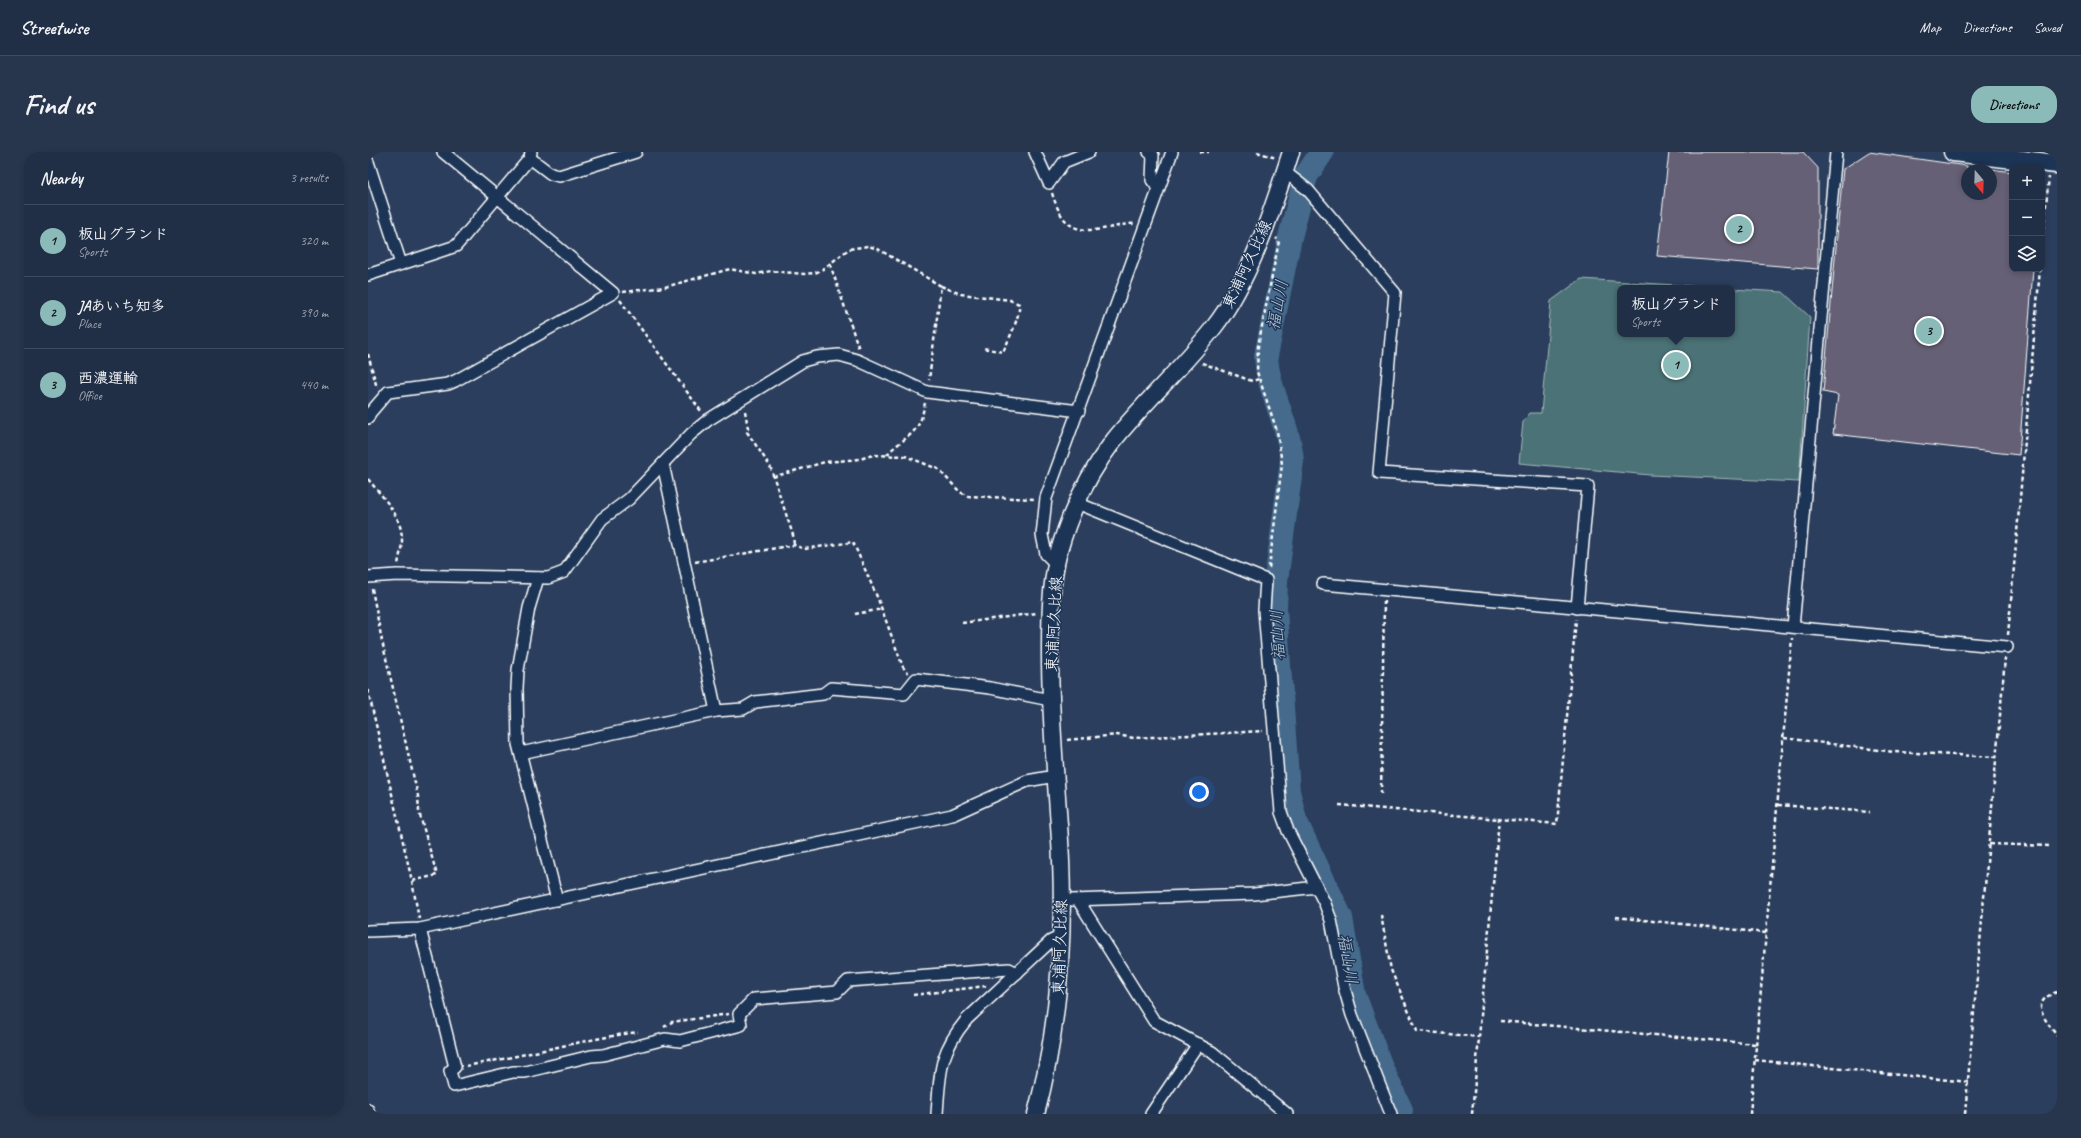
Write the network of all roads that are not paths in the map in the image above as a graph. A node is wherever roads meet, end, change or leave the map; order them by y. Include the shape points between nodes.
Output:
1 (443, 152) edge
2 (636, 152) edge
3 (1035, 152) edge
4 (1089, 152) edge
5 (1149, 152) edge
6 (1172, 152) edge
7 (1836, 152) edge
8 (1953, 152) edge
9 (530, 155) edge
10 (368, 162) edge
11 (1290, 166) edge
12 (2053, 169) edge
13 (1158, 188) junction
14 (498, 197) junction
15 (401, 264) junction
16 (368, 275) edge
17 (1079, 411) junction
18 (368, 418) edge
19 (663, 464) junction
20 (1077, 503) junction
21 (1056, 564) junction
22 (369, 577) edge
23 (538, 578) junction
24 (1323, 584) dead end
25 (1577, 608) junction
26 (1793, 627) junction
27 (2006, 647) road end
28 (1050, 700) junction
29 (716, 711) junction
30 (521, 753) junction
31 (1055, 776) junction
32 (1317, 888) junction
33 (557, 900) junction
34 (1062, 900) junction
35 (1078, 900) junction
36 (420, 929) junction
37 (368, 931) edge
38 (1060, 937) junction
39 (1017, 973) junction
40 (1198, 1044) junction
41 (368, 1110) edge
42 (1388, 1113) edge
43 (369, 1114) edge
44 (937, 1114) edge
45 (1036, 1114) edge
46 (1151, 1114) edge
47 (1287, 1114) edge

1 - 14 street
2 - 9 street via 559,176 551,174
3 - 4 street via 1049,184 1064,162
5 - 13 street via 1153,155 1152,180
6 - 13 street
7 - 26 street
8 - 12 main road
9 - 14 street
10 - 15 street
11 - 20 main road, 東浦阿久比線 via 1233,298 1215,326 1114,440
11 - 25 street via 1396,292 1379,473 1588,486
13 - 17 street
14 - 15 street via 456,246
14 - 18 street via 614,294 456,381 388,392
15 - 16 street
17 - 19 street via 928,392 857,360 839,355 817,356 802,361 708,420 679,445
17 - 21 street via 1046,501 1042,535 1046,554
19 - 23 street via 629,499 602,519 564,572 548,578
19 - 29 street
20 - 21 main road, 東浦阿久比線 via 1069,520
20 - 32 street via 1266,580 1264,610 1281,812
21 - 28 main road, 東浦阿久比線 via 1050,611
22 - 23 street via 397,575
23 - 30 street via 529,608 518,676 518,744
24 - 25 street
25 - 26 street
26 - 27 street
28 - 29 street via 990,688 916,679 904,694 831,688 823,694 755,702 743,709
28 - 31 main road, 東浦阿久比線
29 - 30 street
30 - 33 street
31 - 33 street via 1027,781 952,815
31 - 34 main road, 東浦阿久比線
32 - 35 street via 1254,894
32 - 42 street via 1331,920 1350,1008
33 - 36 street
34 - 35 street
34 - 38 main road, 東浦阿久比線
35 - 40 street via 1154,1021
36 - 37 street
36 - 39 street via 455,1067 450,1071 454,1086 603,1055 665,1039 680,1041 741,1025 739,1014 754,999 837,992 848,981 1009,969
38 - 39 street via 1051,941
38 - 45 main road, 東浦阿久比線 via 1058,1000 1047,1073
39 - 44 street via 967,1019 949,1042 942,1067
40 - 46 street
40 - 47 street via 1212,1052
41 - 43 street

